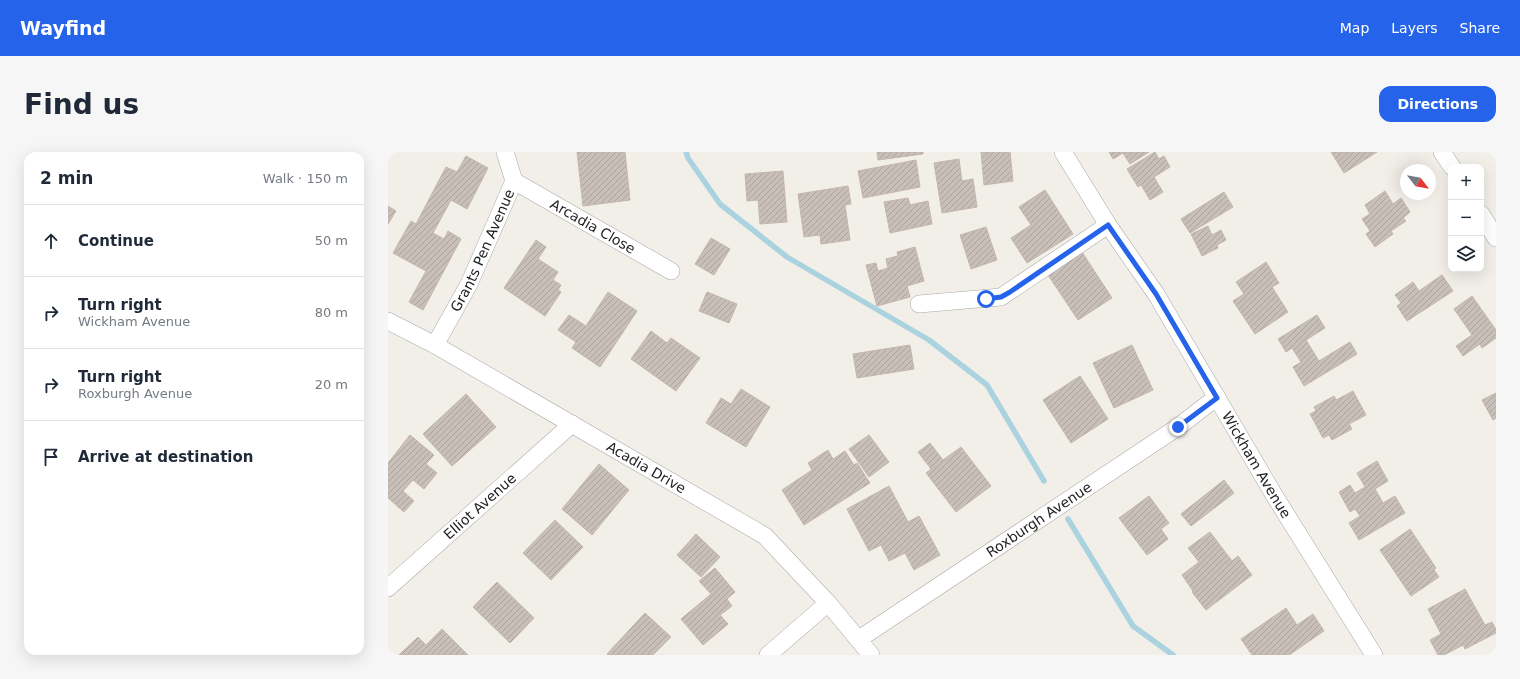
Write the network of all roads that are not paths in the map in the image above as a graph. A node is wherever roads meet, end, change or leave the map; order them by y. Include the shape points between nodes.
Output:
1 (505, 152) edge
2 (1063, 152) edge
3 (1442, 152) edge
4 (1450, 164) edge
5 (514, 181) junction
6 (1484, 219) edge
7 (1108, 225) junction
8 (1496, 238) edge
9 (671, 271) dead end
10 (919, 304) dead end
11 (388, 321) edge
12 (435, 345) junction
13 (1217, 398) junction
14 (572, 424) junction
15 (388, 588) edge
16 (828, 603) junction
17 (859, 639) junction
18 (768, 655) edge
19 (871, 655) edge
20 (1374, 655) edge

1 - 5 street, Grants Pen Avenue
2 - 7 street, Wickham Avenue
3 - 4 street
5 - 9 street, Arcadia Close
5 - 12 street, Grants Pen Avenue via 469,284
6 - 8 street
7 - 10 street via 1001,297
7 - 13 street, Wickham Avenue via 1156,294
11 - 12 street, Acadia Drive
12 - 14 street, Acadia Drive
13 - 17 street, Roxburgh Avenue via 1178,427
13 - 20 street, Wickham Avenue
14 - 15 street, Elliot Avenue
14 - 16 street, Acadia Drive via 765,536
16 - 17 street, Acadia Drive
16 - 18 street
17 - 19 street, Acadia Drive

